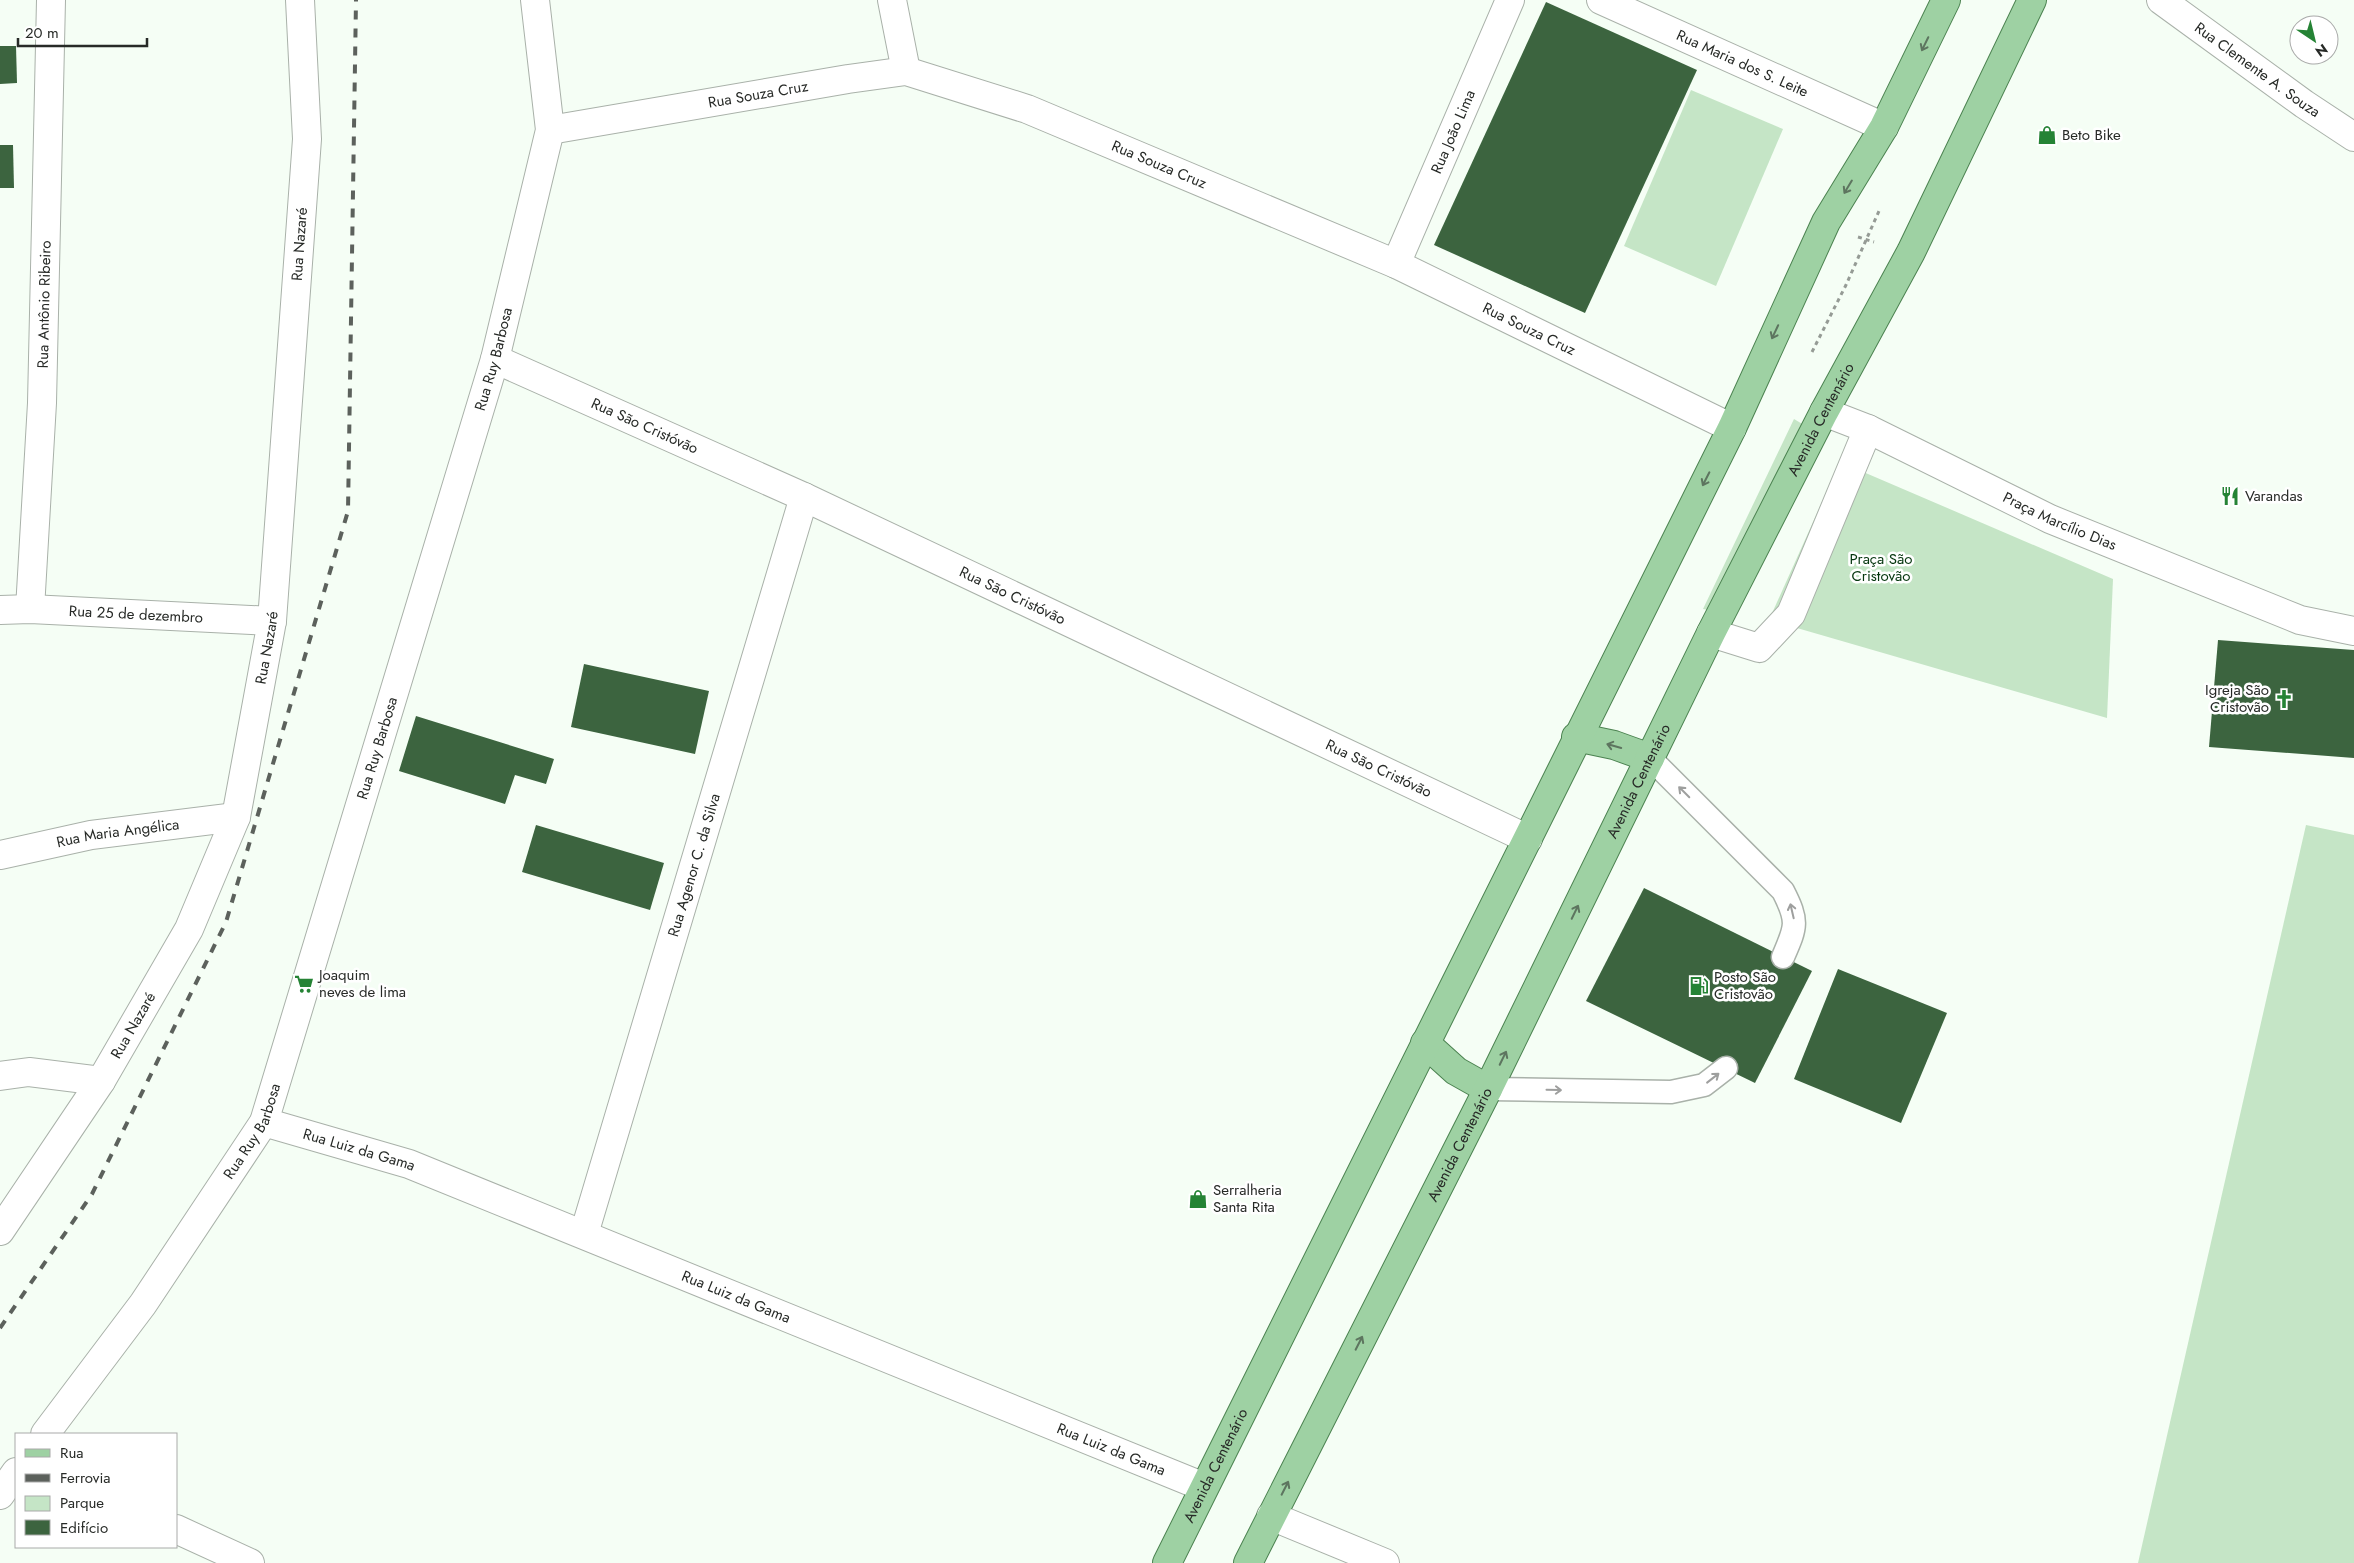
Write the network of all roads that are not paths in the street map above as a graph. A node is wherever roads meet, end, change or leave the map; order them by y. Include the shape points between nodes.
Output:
1 (51, 0) edge
2 (300, 0) edge
3 (534, 0) edge
4 (892, 0) edge
5 (1510, 0) edge
6 (1602, 0) edge
7 (1946, 0) edge
8 (2032, 0) edge
9 (2161, 0) edge
10 (906, 72) junction
11 (1884, 127) junction
12 (550, 130) junction
13 (2354, 137) edge
14 (1396, 264) junction
15 (495, 359) junction
16 (1824, 412) junction
17 (1732, 428) junction
18 (1868, 429) junction
19 (804, 496) junction
20 (0, 610) edge
21 (30, 610) junction
22 (272, 621) junction
23 (2354, 631) edge
24 (1711, 633) junction
25 (1576, 737) junction
26 (1650, 758) junction
27 (236, 817) junction
28 (1528, 839) junction
29 (0, 854) edge
30 (1783, 957) dead end
31 (1425, 1043) junction
32 (1726, 1068) dead end
33 (0, 1076) edge
34 (101, 1081) junction
35 (1488, 1089) junction
36 (264, 1122) junction
37 (0, 1231) edge
38 (584, 1234) junction
39 (46, 1433) edge
40 (15, 1473) edge
41 (1204, 1487) junction
42 (0, 1495) edge
43 (1271, 1516) junction
44 (178, 1530) edge
45 (250, 1563) edge
46 (1167, 1563) edge
47 (1248, 1563) edge
48 (1385, 1563) edge

1 - 21 street, Rua Antônio Ribeiro via 42,403
2 - 22 street, Rua Nazaré via 307,139
3 - 12 street, Rua Ruy Barbosa
4 - 10 street
5 - 14 street, Rua João Lima
6 - 11 street, Rua Maria dos S. Leite
7 -> 11 main road, Avenida Centenário
8 - 16 main road, Avenida Centenário via 1911,252
9 - 13 street, Rua Clemente A. Souza
10 - 12 street, Rua Souza Cruz
10 - 14 street, Rua Souza Cruz via 1028,109
11 -> 17 main road, Avenida Centenário via 1826,222
12 - 15 street, Rua Ruy Barbosa
14 - 17 street, Rua Souza Cruz
15 - 19 street, Rua São Cristóvão
15 - 36 street, Rua Ruy Barbosa
16 - 18 street, Praça Marcílio Dias
16 - 24 main road, Avenida Centenário
17 -> 25 main road, Avenida Centenário
18 - 23 street, Praça Marcílio Dias via 2050,519 2300,620
18 - 24 street via 1791,614 1759,648
19 - 28 street, Rua São Cristóvão
19 - 38 street, Rua Agenor C. da Silva
20 - 21 street, Rua 25 de dezembro
21 - 22 street, Rua 25 de dezembro
22 - 27 street, Rua Nazaré
24 - 26 main road, Avenida Centenário
26 -> 25 main road via 1614,745
25 - 28 main road, Avenida Centenário
30 -> 26 lane via 1795,930 1792,908 1783,891
35 -> 26 main road, Avenida Centenário
27 - 29 street, Rua Maria Angélica via 91,835
27 - 34 street, Rua Nazaré via 189,929
28 - 31 main road, Avenida Centenário
31 - 35 main road via 1456,1071
31 - 41 main road, Avenida Centenário
35 -> 32 lane via 1670,1092 1704,1085
33 - 34 street via 29,1072
34 - 37 street, Rua Nazaré
43 -> 35 main road, Avenida Centenário
36 - 38 street, Rua Luiz da Gama via 409,1164
36 - 39 street, Rua Ruy Barbosa via 143,1304
38 - 41 street, Rua Luiz da Gama
40 - 42 street
41 - 46 main road, Avenida Centenário
43 - 47 main road, Avenida Centenário
43 - 48 street
44 - 45 street

